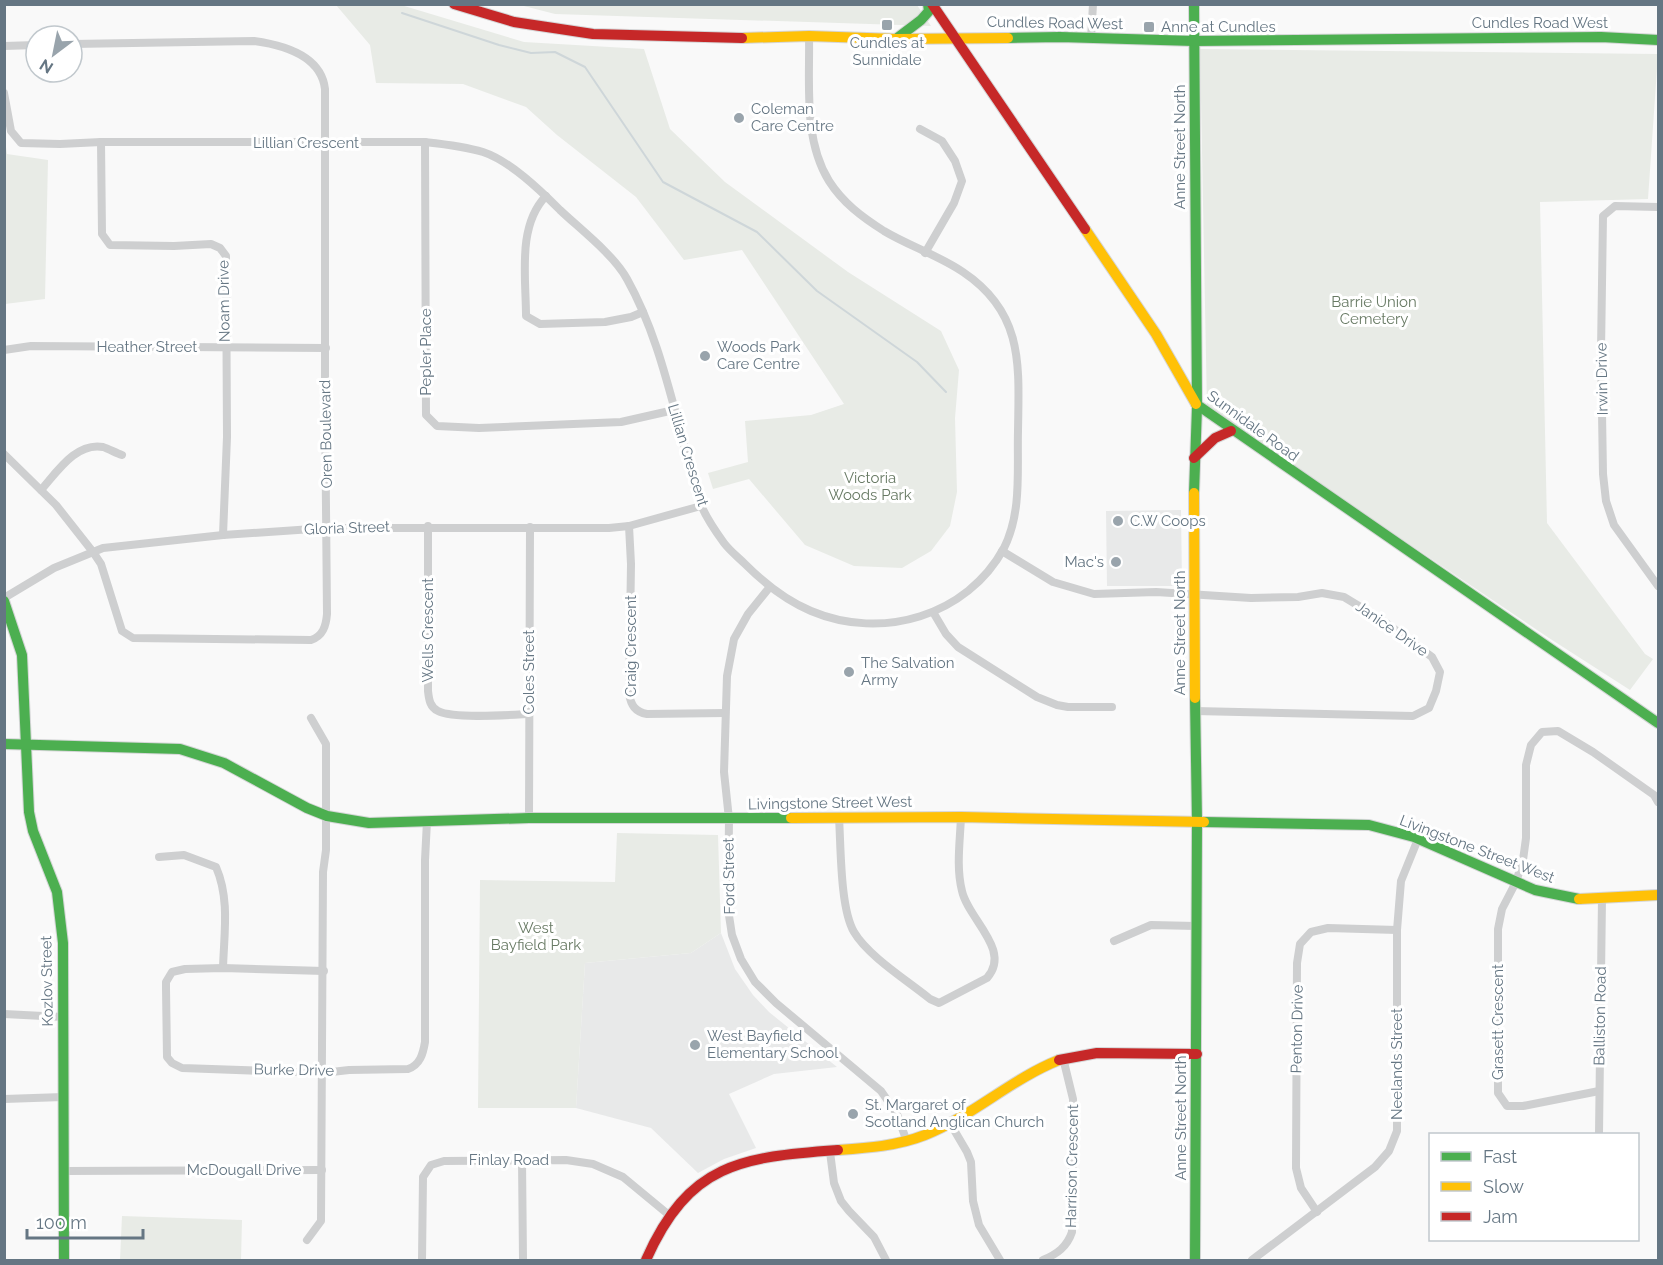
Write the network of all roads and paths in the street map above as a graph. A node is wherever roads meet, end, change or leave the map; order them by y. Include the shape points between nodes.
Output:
1 (454, 4) edge
2 (930, 4) edge
3 (1093, 4) edge
4 (1194, 4) edge
5 (809, 36) junction
6 (953, 37) junction
7 (896, 39) junction
8 (1091, 39) junction
9 (1659, 40) edge
10 (1194, 41) junction
11 (24, 45) edge
12 (84, 45) edge
13 (4, 46) edge
14 (4, 93) edge
15 (920, 129) dead end
16 (101, 142) junction
17 (424, 142) junction
18 (325, 143) junction
19 (546, 196) junction
20 (1659, 207) edge
21 (925, 253) junction
22 (642, 312) junction
23 (225, 347) junction
24 (326, 348) junction
25 (4, 350) edge
26 (1197, 407) junction
27 (674, 410) junction
28 (1231, 431) junction
29 (4, 454) edge
30 (122, 455) dead end
31 (1194, 458) junction
32 (41, 490) junction
33 (701, 506) junction
34 (428, 526) junction
35 (629, 526) junction
36 (530, 527) junction
37 (327, 528) junction
38 (223, 535) junction
39 (1002, 550) junction
40 (93, 552) junction
41 (1659, 586) edge
42 (769, 588) junction
43 (1195, 594) junction
44 (4, 600) edge
45 (933, 612) junction
46 (1112, 707) dead end
47 (1195, 711) junction
48 (725, 713) junction
49 (528, 714) junction
50 (311, 718) dead end
51 (1659, 723) edge
52 (4, 744) edge
53 (25, 745) junction
54 (1659, 802) edge
55 (327, 816) junction
56 (961, 817) junction
57 (529, 818) junction
58 (839, 818) junction
59 (729, 819) junction
60 (427, 821) junction
61 (1197, 821) junction
62 (1418, 839) junction
63 (159, 857) dead end
64 (1515, 882) junction
65 (1659, 895) edge
66 (1602, 898) junction
67 (1196, 926) junction
68 (1397, 930) junction
69 (1114, 941) dead end
70 (223, 968) junction
71 (324, 971) junction
72 (4, 1014) edge
73 (63, 1017) junction
74 (1197, 1054) junction
75 (1063, 1058) junction
76 (323, 1073) junction
77 (1599, 1091) junction
78 (63, 1097) junction
79 (4, 1099) edge
80 (950, 1123) junction
81 (1599, 1133) edge
82 (908, 1142) junction
83 (830, 1152) junction
84 (522, 1161) junction
85 (322, 1170) junction
86 (64, 1171) junction
87 (1317, 1212) junction
88 (669, 1215) junction
89 (307, 1240) dead end
90 (64, 1260) edge
91 (422, 1260) edge
92 (523, 1260) edge
93 (646, 1260) edge
94 (886, 1260) edge
95 (1000, 1260) edge
96 (1043, 1260) edge
97 (1195, 1260) edge
98 (1252, 1260) edge

1 - 5 street, Cundles Road West via 514,22 593,34
2 - 6 street, Sunnidale Road
2 - 7 street via 921,20
3 - 8 street
4 - 10 street, Anne Street North
5 - 7 street, Cundles Road West
5 - 21 street, Lillian Crescent via 812,131 818,158 829,181 860,216
6 - 7 street, Cundles Road West
6 - 8 street, Cundles Road West
6 - 26 street, Sunnidale Road via 1156,334
8 - 10 street, Cundles Road West
9 - 10 street, Cundles Road West via 1601,37
10 - 26 street, Anne Street North
11 - 13 street
12 - 18 street, Oren Boulevard via 254,41 290,50 310,60 324,80
14 - 16 street, Lillian Crescent via 11,131 21,143
15 - 21 street via 942,141 956,161 962,181
16 - 18 street, Lillian Crescent
16 - 23 street, Noam Drive via 102,234 110,245 211,244 226,256
17 - 18 street, Lillian Crescent
17 - 19 street, Lillian Crescent via 485,153
17 - 27 street, Pepler Place via 426,415 437,426 479,428 621,422
18 - 24 street, Oren Boulevard
19 - 22 street, Lillian Crescent via 627,277
19 - 22 street via 537,205 530,223 526,316 540,324 550,324 604,322
20 - 41 street, Irwin Drive via 1615,206 1603,216 1601,351 1606,501 1614,525
21 - 39 street, Lillian Crescent via 960,270 983,287 1002,310 1013,337 1019,365 1016,512
22 - 27 street, Lillian Crescent via 650,326
23 - 24 street, Heather Street
23 - 25 street, Heather Street via 31,346
23 - 38 street, Noam Drive
24 - 37 street, Oren Boulevard
26 - 28 street, Sunnidale Road
26 - 31 street, Anne Street North
27 - 33 street, Lillian Crescent
28 - 31 street via 1215,438
28 - 51 street, Sunnidale Road
29 - 32 street, Oren Boulevard
30 - 32 street via 102,447 81,449
31 - 43 street, Anne Street North
32 - 40 street, Oren Boulevard
33 - 35 street, Gloria Street
33 - 42 street, Lillian Crescent via 725,545
34 - 36 street, Gloria Street
34 - 37 street, Gloria Street
34 - 49 street, Wells Crescent via 428,691 432,707 446,714
35 - 36 street, Gloria Street
35 - 48 street, Craig Crescent via 631,704 647,714
36 - 49 street, Coles Street
37 - 38 street, Gloria Street
37 - 40 street, Oren Boulevard via 326,622 320,635 311,640 133,638 122,631 101,564
38 - 40 street, Gloria Street
39 - 43 street, Janice Drive via 1053,582 1094,594
39 - 45 street, Lillian Crescent via 975,586
40 - 44 street, Gloria Street via 54,568
42 - 45 street, Lillian Crescent via 813,612 846,620 893,623
42 - 48 street, Ford Street via 734,639
43 - 47 street, Anne Street North
43 - 47 street, Janice Drive via 1251,598 1322,593 1344,597 1432,657 1440,672 1429,708 1413,716
44 - 53 street, Kozlov Street via 22,655
45 - 46 street via 958,647 1037,697 1068,707
47 - 61 street, Anne Street North
48 - 59 street, Ford Street via 724,771
49 - 57 street, Coles Street
50 - 55 street, McDougall Drive via 326,744
52 - 53 street, Livingstone Street West
53 - 55 street, Livingstone Street West via 180,749 224,763 293,802
53 - 73 street, Kozlov Street via 31,822 57,892 63,943
54 - 64 street via 1585,747 1558,731 1542,732 1531,745 1526,765 1526,838
55 - 60 street, Livingstone Street West via 369,823
55 - 71 street, McDougall Drive
56 - 58 street, Livingstone Street West
56 - 58 street via 961,889 991,944 995,962 987,978 939,1003 865,946 853,930 844,896
56 - 61 street, Livingstone Street West
57 - 59 street, Livingstone Street West
57 - 60 street, Livingstone Street West
58 - 59 street, Livingstone Street West
59 - 82 street, Ford Street via 728,909 741,959 776,1003 882,1091
60 - 76 street, Burke Drive via 421,1058 408,1070
61 - 62 street, Livingstone Street West via 1369,825
61 - 67 street, Anne Street North
62 - 64 street, Livingstone Street West
62 - 68 street, Neelands Street via 1401,881
63 - 70 street via 184,855 216,867 225,898
64 - 66 street, Livingstone Street West via 1553,895
64 - 77 street, Grasett Crescent via 1502,909 1498,929 1498,1093 1507,1106 1523,1106
65 - 66 street, Livingstone Street West
66 - 77 street, Balliston Road
67 - 69 street via 1151,925
67 - 74 street, Anne Street North
68 - 87 street, Neelands Street via 1397,1131 1389,1151 1375,1167
68 - 87 street, Penton Drive via 1328,928 1311,932 1300,944 1296,1168 1300,1188
70 - 71 street, Burke Drive
70 - 76 street, Burke Drive via 178,969 169,976 166,1051 172,1063 182,1068
71 - 76 street, McDougall Drive
72 - 73 street
73 - 78 street, Kozlov Street
74 - 75 street via 1107,1052
74 - 97 street, Anne Street North
75 - 80 street
75 - 96 street, Harrison Crescent via 1073,1099 1072,1226 1062,1250
76 - 85 street, McDougall Drive
77 - 81 street, Balliston Road
78 - 79 street
78 - 86 street, Kozlov Street
80 - 82 street
80 - 95 street via 971,1162 979,1225
82 - 83 street
83 - 88 street via 761,1157 736,1165 701,1184
83 - 94 street via 841,1201 874,1237
84 - 88 street, Finlay Road via 566,1160 606,1168
84 - 91 street, Finlay Road via 444,1161 431,1165 423,1182
84 - 92 street
85 - 86 street, McDougall Drive
85 - 89 street via 321,1221
86 - 90 street, Kozlov Street
87 - 98 street, Neelands Street
88 - 93 street

